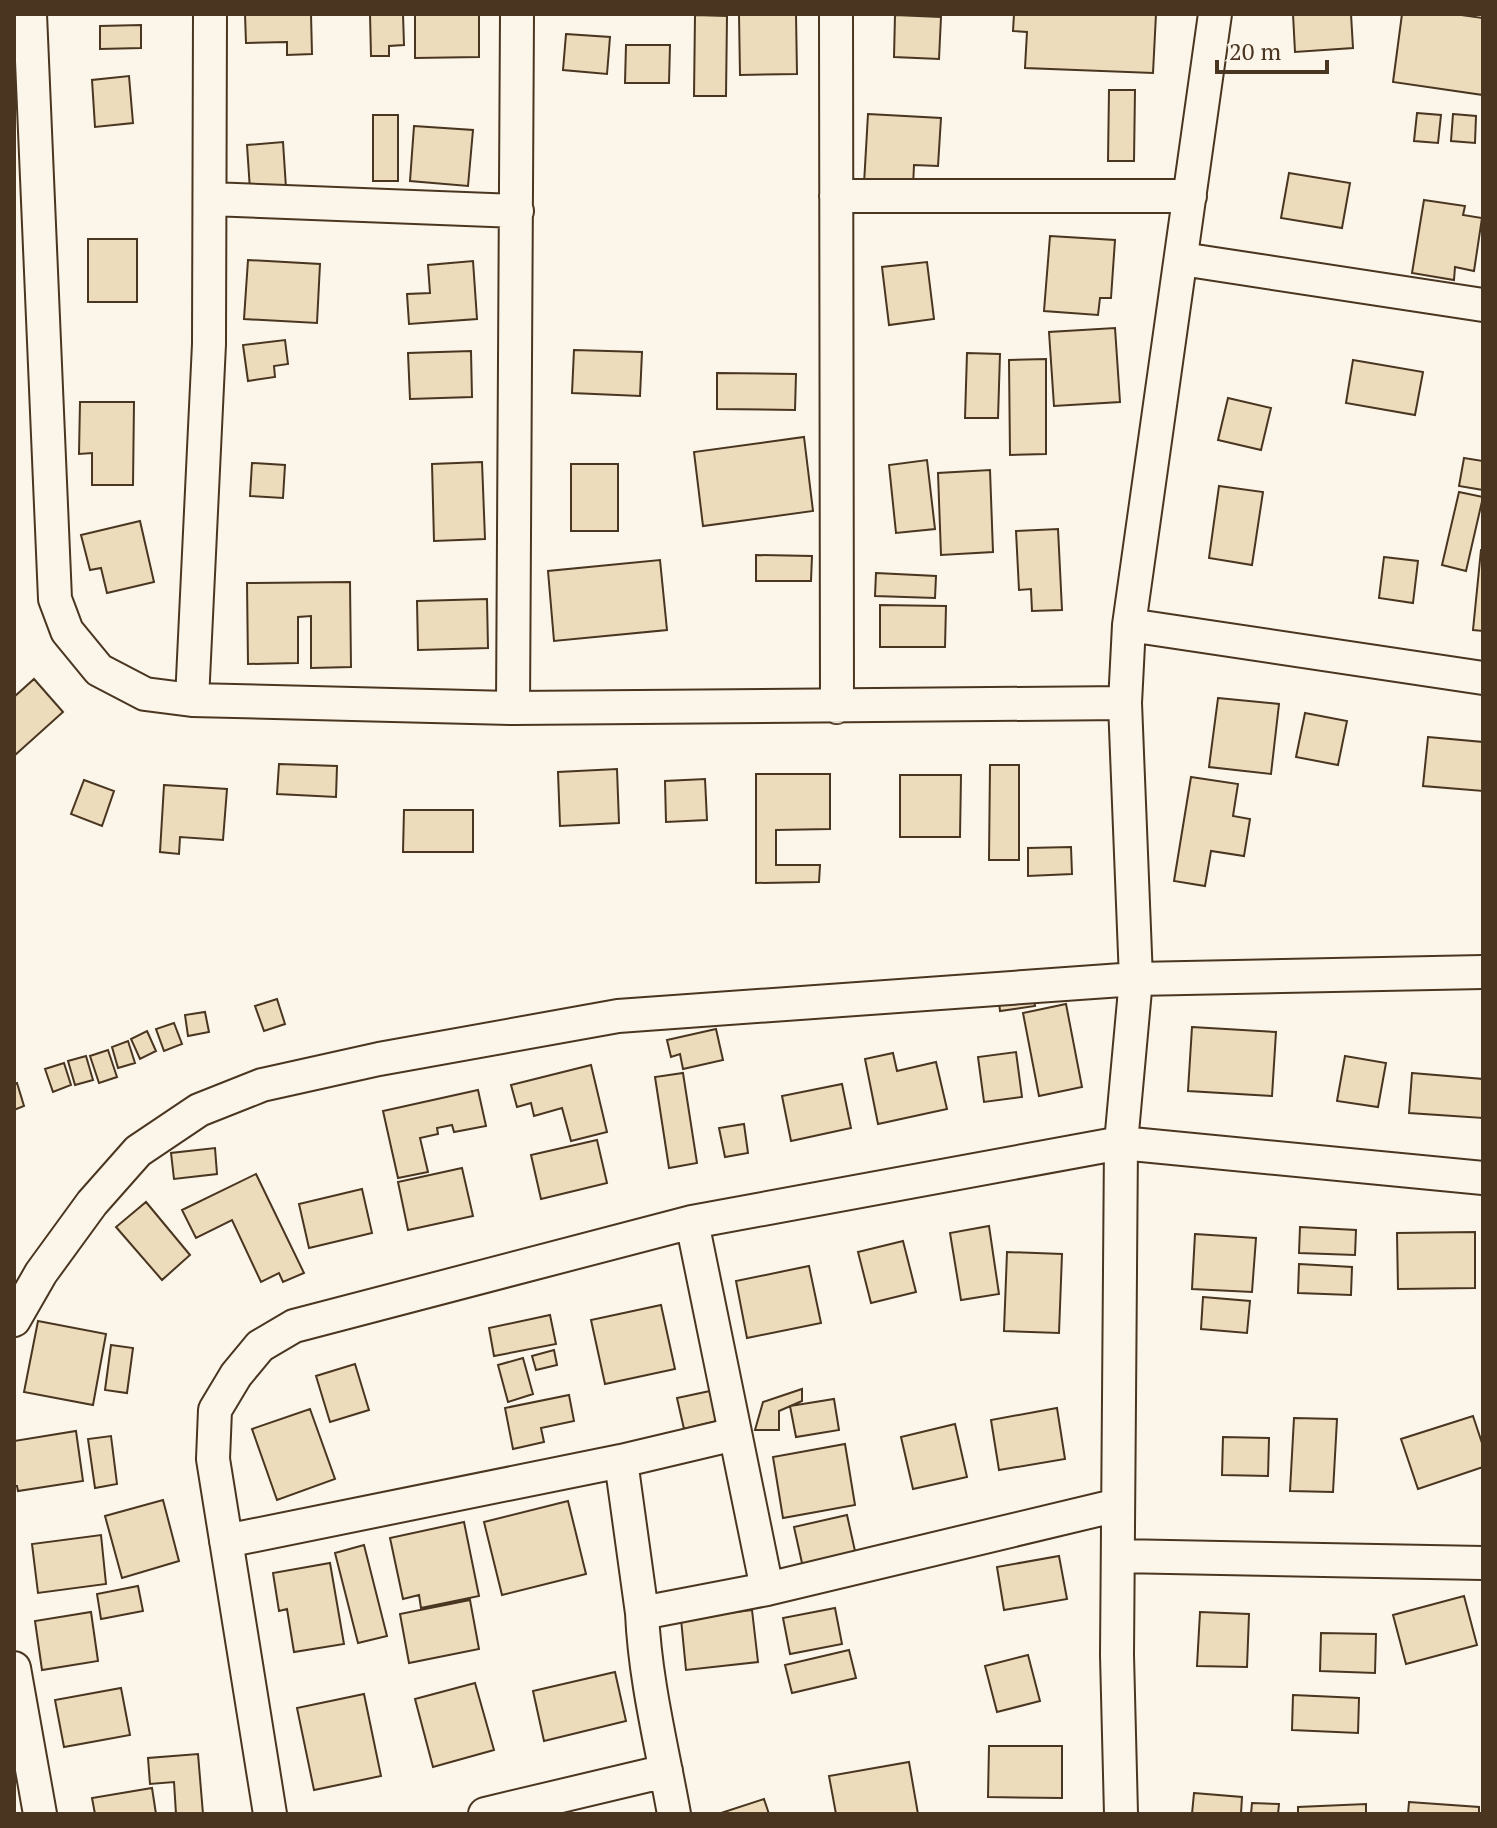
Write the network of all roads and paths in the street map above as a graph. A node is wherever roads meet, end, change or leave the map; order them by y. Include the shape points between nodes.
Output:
1 (30, 14) edge
2 (210, 14) edge
3 (517, 14) edge
4 (836, 14) edge
5 (1215, 14) edge
6 (836, 196) junction
7 (1190, 196) junction
8 (210, 199) junction
9 (517, 211) junction
10 (1182, 259) junction
11 (1483, 305) edge
12 (1129, 625) junction
13 (1483, 678) edge
14 (192, 700) junction
15 (1125, 703) junction
16 (837, 707) junction
17 (513, 708) junction
18 (1483, 972) edge
19 (1136, 979) junction
20 (1121, 1143) junction
21 (1483, 1178) edge
22 (692, 1222) junction
23 (14, 1320) edge
24 (735, 1434) junction
25 (621, 1461) junction
26 (1118, 1505) junction
27 (226, 1541) junction
28 (1118, 1556) junction
29 (1483, 1563) edge
30 (767, 1589) junction
31 (642, 1613) junction
32 (14, 1668) edge
33 (666, 1771) junction
34 (40, 1814) edge
35 (270, 1814) edge
36 (485, 1814) edge
37 (674, 1814) edge
38 (1121, 1814) edge

1 - 14 street via 55,599 67,631 99,670 145,694
2 - 8 street
3 - 9 street
4 - 6 street
5 - 7 street
6 - 7 street
6 - 16 street
7 - 10 street
8 - 9 street
8 - 14 street via 209,344
9 - 17 street
10 - 11 street
10 - 12 street
12 - 13 street
12 - 15 street
14 - 17 street
15 - 16 street
15 - 19 street
16 - 17 street
18 - 19 street
19 - 20 street
19 - 23 street via 618,1016 262,1085 199,1110 138,1151 92,1203
20 - 21 street
20 - 22 street
20 - 26 street
22 - 24 street
22 - 27 street via 294,1326 260,1346 215,1410 213,1459
24 - 25 street
24 - 30 street
25 - 27 street
25 - 31 street
26 - 28 street
26 - 30 street
27 - 35 street
28 - 29 street
28 - 38 street
30 - 31 street
31 - 33 street via 644,1656
32 - 34 street
33 - 36 street
33 - 37 street

